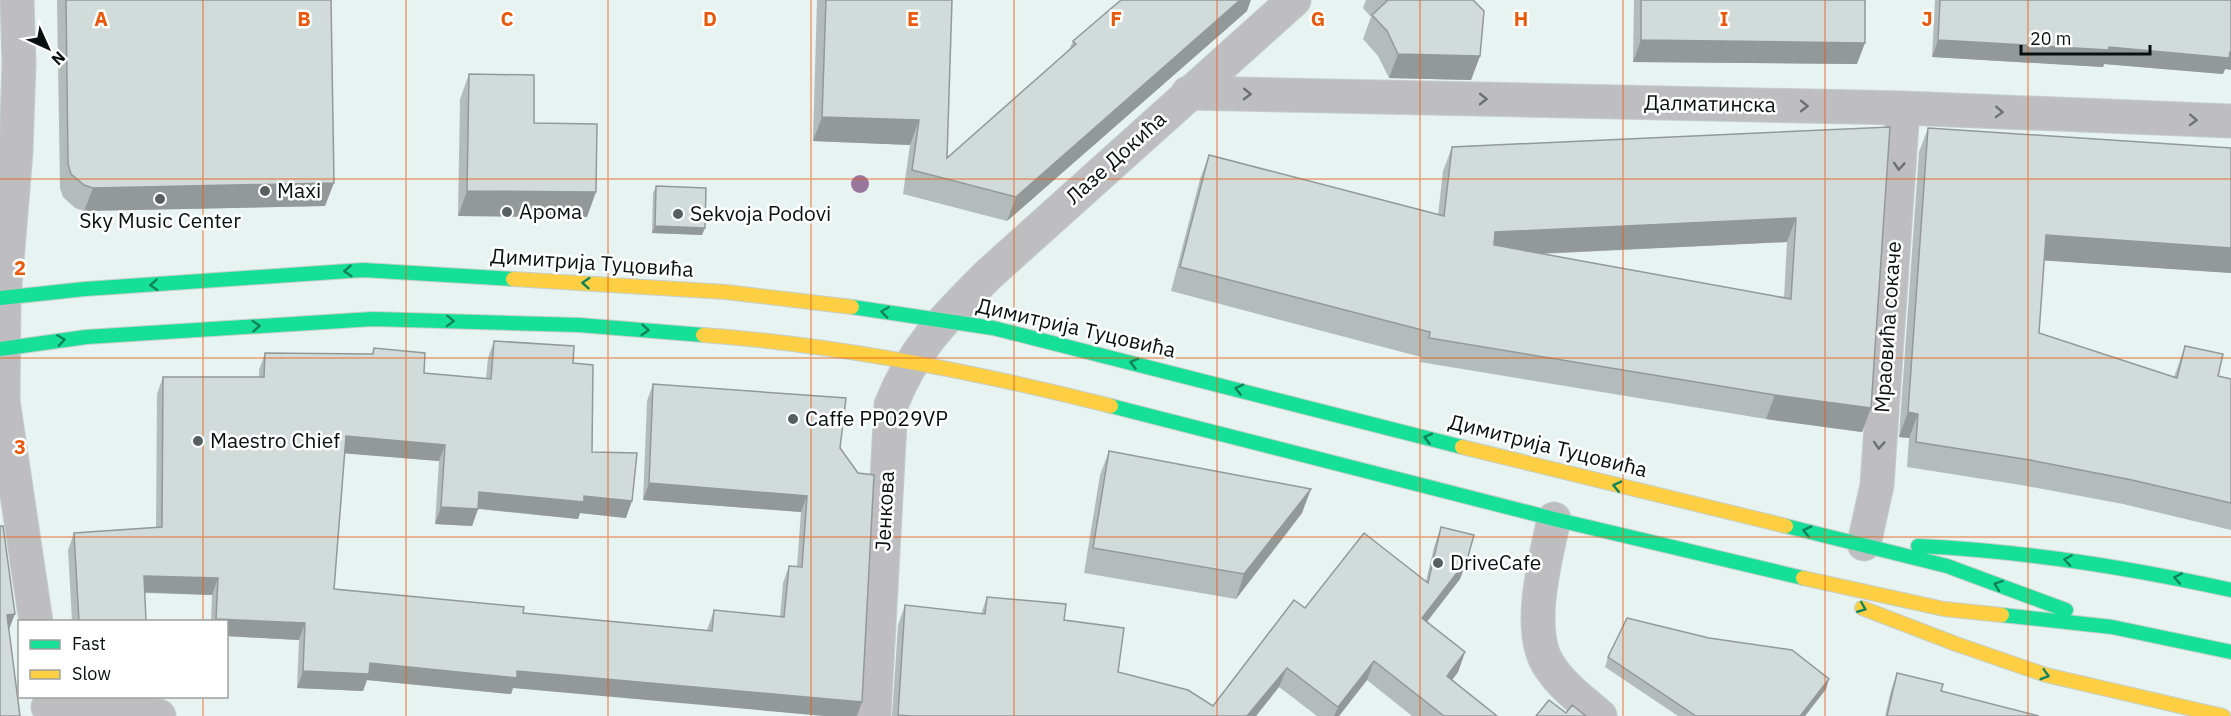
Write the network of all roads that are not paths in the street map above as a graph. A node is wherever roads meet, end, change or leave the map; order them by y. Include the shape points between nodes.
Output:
1 (17, 0) edge
2 (1294, 0) edge
3 (1188, 93) junction
4 (1903, 108) junction
5 (2231, 121) edge
6 (2, 298) edge
7 (942, 320) junction
8 (2, 348) edge
9 (910, 363) junction
10 (1554, 519) junction
11 (1864, 544) junction
12 (1769, 570) junction
13 (2231, 590) edge
14 (36, 620) edge
15 (2112, 627) junction
16 (2231, 652) edge
17 (48, 706) edge
18 (159, 716) edge
19 (874, 716) edge
20 (1600, 716) edge
21 (2223, 716) edge

1 - 6 street via 16,152
2 - 3 street, Лазе Докића
3 -> 4 street, Далматинска
3 - 7 street, Лазе Докића
4 -> 5 street, Далматинска
4 -> 11 street, Мраовића сокаче via 1877,485
7 -> 6 main road, Димитрија Туцовића via 726,292 363,270
6 - 8 street
7 - 9 street, Јенкова
11 -> 7 main road, Димитрија Туцовића via 1584,478 1023,335
8 -> 9 main road, Димитрија Туцовића via 86,337 373,319 579,325 774,340
8 - 14 street via 3,400
9 - 10 main road, Димитрија Туцовића via 1020,383
9 - 19 street, Јенкова via 891,405
10 - 12 main road, Димитрија Туцовића
10 - 20 street via 1540,585 1542,647 1546,663 1558,678
13 -> 11 main road via 2126,568 1982,548
15 -> 11 main road, Димитрија Туцовића via 1947,566
12 - 15 main road, Димитрија Туцовића via 1944,609
12 -> 21 main road via 2046,675
15 - 16 main road, Димитрија Туцовића
17 - 18 street

